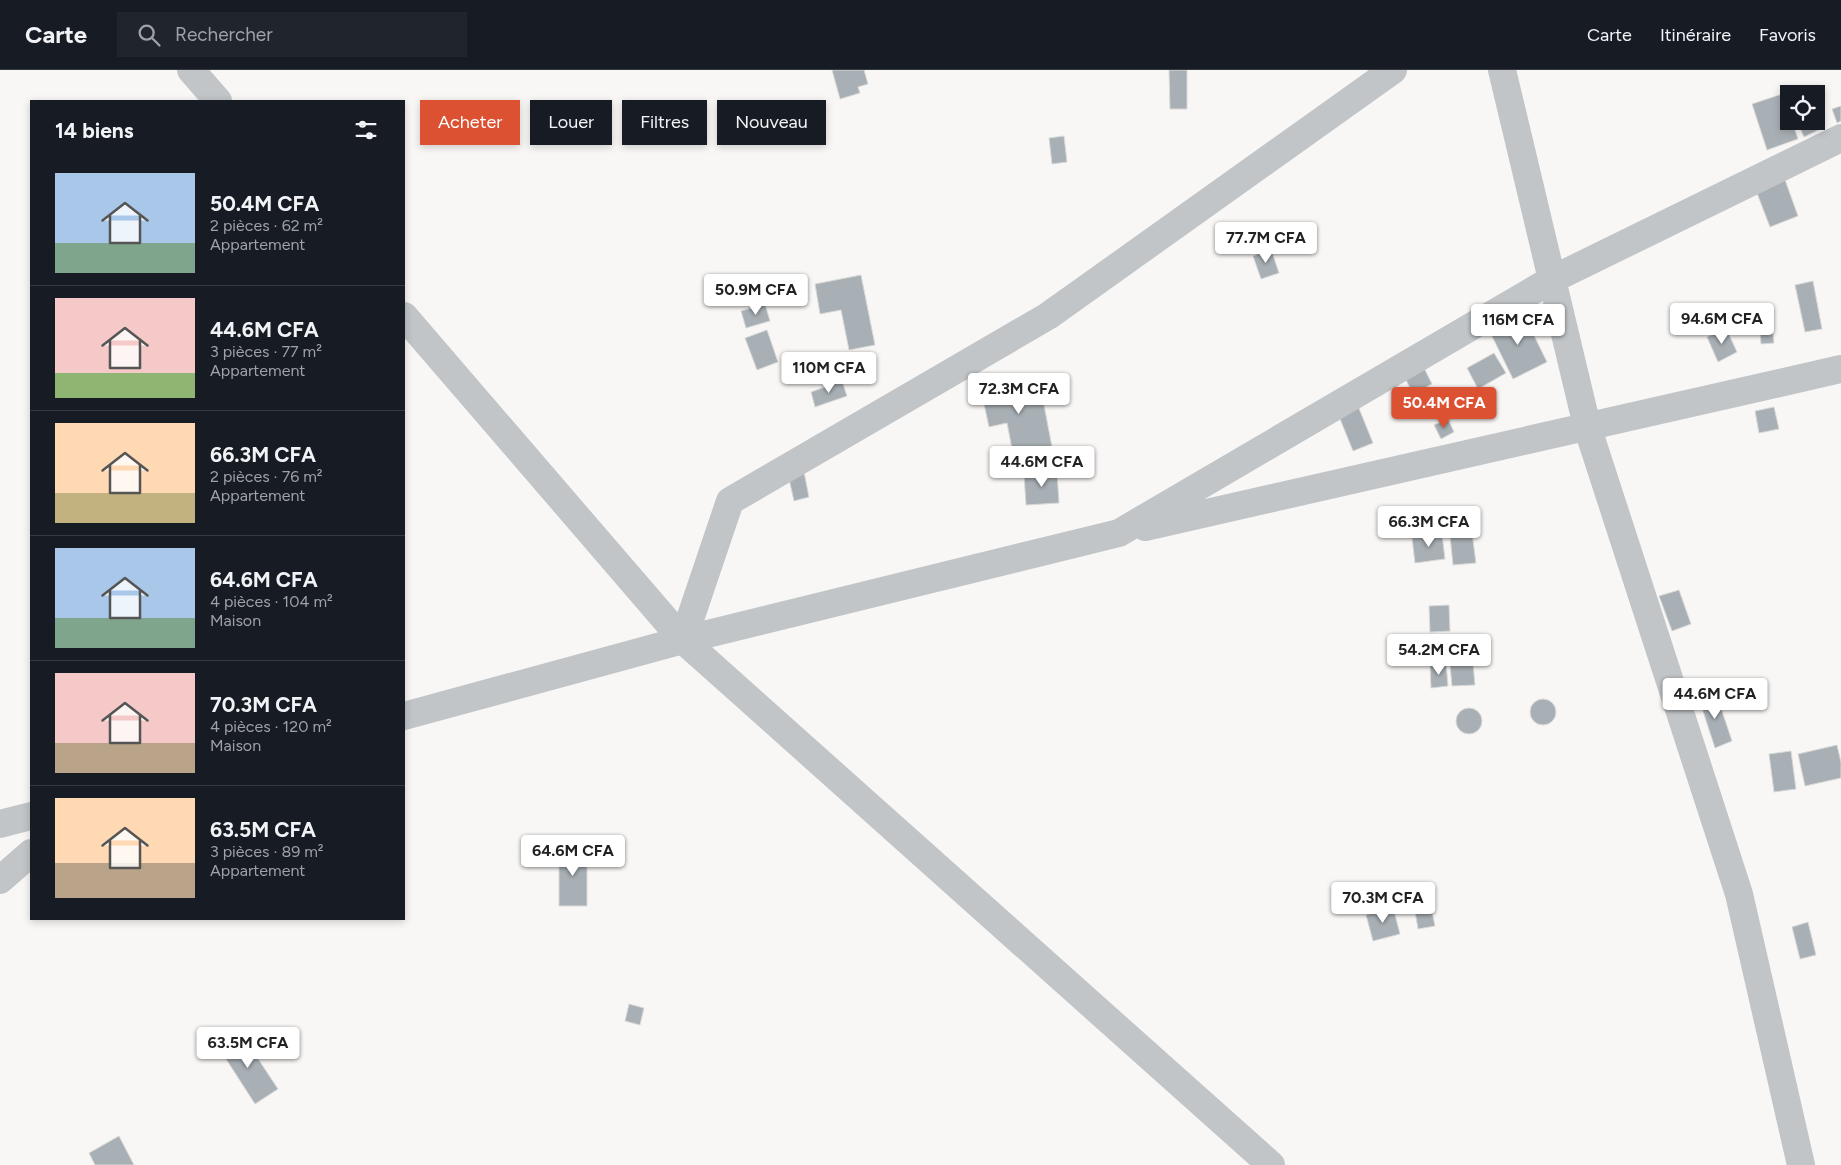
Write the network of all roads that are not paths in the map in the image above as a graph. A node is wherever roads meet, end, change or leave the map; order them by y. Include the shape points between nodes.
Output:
1 (191, 70) edge
2 (1394, 70) edge
3 (1502, 70) edge
4 (217, 100) edge
5 (1841, 138) edge
6 (1551, 280) junction
7 (405, 317) edge
8 (1841, 368) edge
9 (1586, 426) junction
10 (1119, 533) junction
11 (684, 640) junction
12 (405, 716) edge
13 (30, 816) edge
14 (0, 824) edge
15 (30, 854) edge
16 (0, 880) edge
17 (1271, 1165) edge
18 (1801, 1165) edge

1 - 4 street
2 - 11 street via 1048,316 730,501
3 - 6 street
5 - 6 street
6 - 9 street
6 - 10 street
7 - 11 street
8 - 9 street
9 - 10 street
9 - 18 street via 1738,894
10 - 11 street
11 - 12 street
11 - 17 street
13 - 14 street
15 - 16 street

